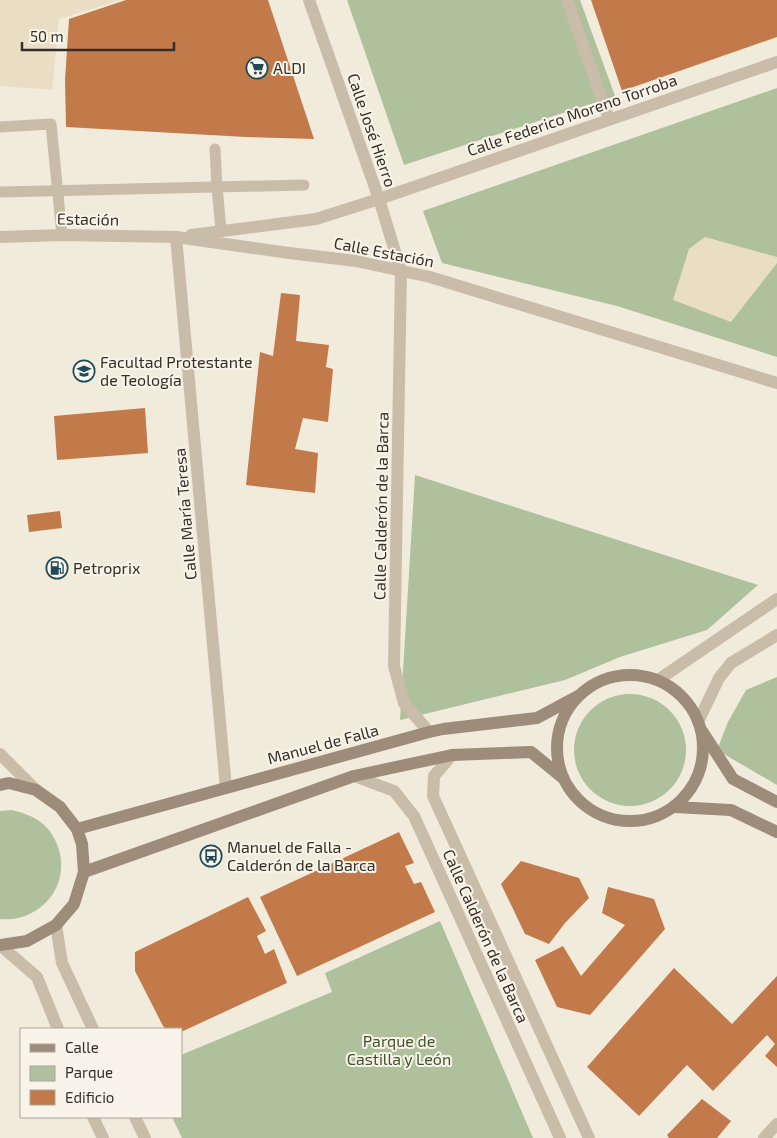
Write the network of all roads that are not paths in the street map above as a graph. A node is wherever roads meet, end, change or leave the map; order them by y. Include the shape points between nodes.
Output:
1 (309, 0) edge
2 (567, 0) edge
3 (777, 62) edge
4 (609, 119) junction
5 (0, 127) edge
6 (216, 149) dead end
7 (304, 185) dead end
8 (217, 187) junction
9 (58, 190) junction
10 (0, 192) edge
11 (378, 199) junction
12 (221, 230) junction
13 (62, 235) junction
14 (0, 236) edge
15 (176, 237) junction
16 (402, 271) junction
17 (777, 383) edge
18 (777, 599) edge
19 (777, 635) edge
20 (658, 680) junction
21 (578, 696) junction
22 (700, 727) junction
23 (429, 732) junction
24 (0, 754) edge
25 (452, 755) junction
26 (354, 776) junction
27 (563, 778) junction
28 (0, 785) edge
29 (226, 788) junction
30 (36, 790) junction
31 (777, 802) edge
32 (674, 807) junction
33 (76, 829) junction
34 (777, 832) edge
35 (84, 872) junction
36 (56, 925) junction
37 (0, 945) edge
38 (58, 1028) edge
39 (94, 1028) edge
40 (94, 1118) edge
41 (134, 1118) edge
42 (777, 1124) edge
43 (103, 1138) edge
44 (144, 1138) edge
45 (560, 1138) edge
46 (589, 1138) edge
47 (764, 1138) edge

1 - 11 street, Calle José Hierro
2 - 4 street
3 - 4 street, Calle Federico Moreno Torroba
4 - 11 street, Calle Federico Moreno Torroba
5 - 9 lane via 51,124
6 - 8 lane
7 - 8 lane
8 - 9 lane
8 - 12 lane
9 - 10 lane
9 - 13 lane
11 - 12 street, Calle Estación via 316,219
11 - 16 street, Calle José Hierro
12 - 15 street, Calle Estación
13 - 14 street, Estación
13 - 15 street, Estación
15 - 16 street, Calle Estación via 356,260
15 - 29 street, Calle María Teresa
16 - 17 street, Calle Estación
16 - 23 street, Calle Calderón de la Barca via 394,666 404,703
18 - 20 street
19 - 22 street via 731,663 719,678
20 - 21 main road via 622,675 597,682
20 - 22 main road via 670,686 688,704
21 - 23 main road, Manuel de Falla via 537,718
21 - 27 main road via 563,717 557,737 558,763
22 - 31 main road via 733,779
22 - 32 main road via 700,769 692,788
23 - 29 main road, Manuel de Falla
24 - 30 street
25 - 26 main road
25 - 27 main road via 531,752
25 - 46 street, Calle Calderón de la Barca via 434,776 433,796
26 - 35 main road
26 - 45 street, Calle Calderón de la Barca via 394,791 414,816
27 - 32 main road via 577,799 591,811 615,820 632,822 658,817
28 - 30 main road via 8,783
29 - 33 main road, Manuel de Falla
30 - 33 main road via 60,807
32 - 34 main road via 731,810
33 - 35 main road via 82,844
35 - 36 main road via 74,904
36 - 37 main road via 27,941
36 - 39 street via 62,963
37 - 38 street via 38,977
40 - 43 street
41 - 44 street
42 - 47 street

